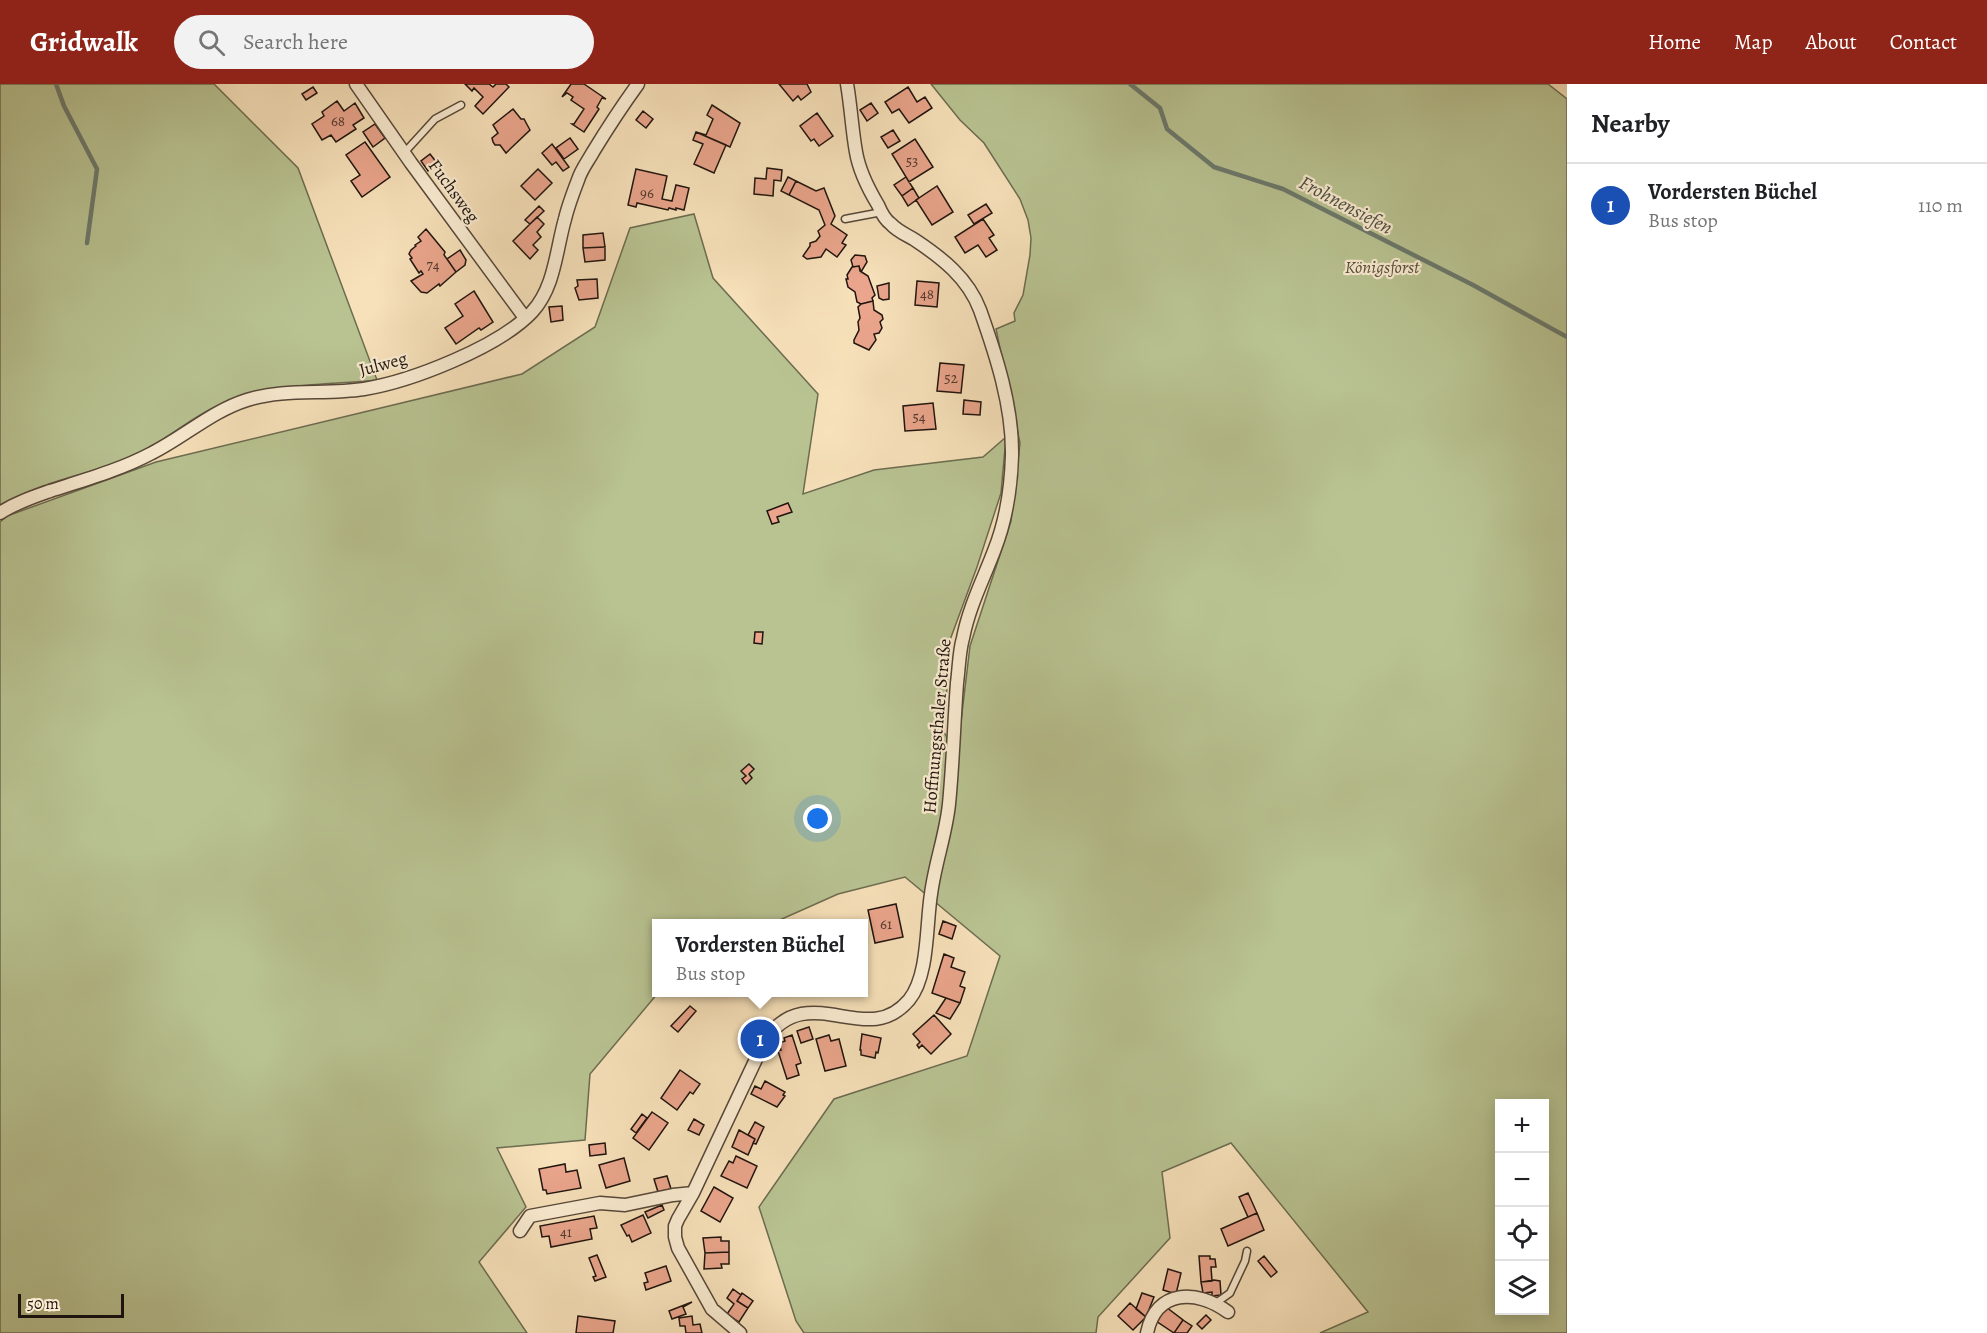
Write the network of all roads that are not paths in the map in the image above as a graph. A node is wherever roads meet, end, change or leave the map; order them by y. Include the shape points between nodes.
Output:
1 (356, 84) edge
2 (638, 84) edge
3 (847, 84) edge
4 (461, 105) dead end
5 (404, 153) junction
6 (882, 212) junction
7 (845, 219) dead end
8 (525, 318) junction
9 (0, 513) edge
10 (693, 1193) junction
11 (520, 1231) dead end
12 (1247, 1251) dead end
13 (1216, 1303) junction
14 (1228, 1312) dead end
15 (740, 1333) edge
16 (1147, 1333) edge

1 - 5 street, Fuchsweg
2 - 8 street, Julweg via 579,177 542,300
3 - 6 street, Hoffnungsthaler Straße via 856,155
4 - 5 lane via 435,119
5 - 8 street, Fuchsweg
6 - 7 lane
6 - 10 street, Hoffnungsthaler Straße via 889,224 946,263 970,290 988,335 1011,426 1010,483 1004,521 962,639 949,805 931,890 920,978 909,999 885,1017 872,1020 802,1012 774,1027
8 - 9 street, Julweg via 491,342 410,376 365,389 287,393 245,400 153,453 27,499
10 - 11 street via 625,1205 600,1203 530,1216
10 - 15 street, Hoffnungsthaler Straße via 675,1226 678,1248 712,1309
12 - 13 lane via 1230,1293
13 - 14 street
13 - 16 street via 1183,1296 1165,1302 1151,1317

